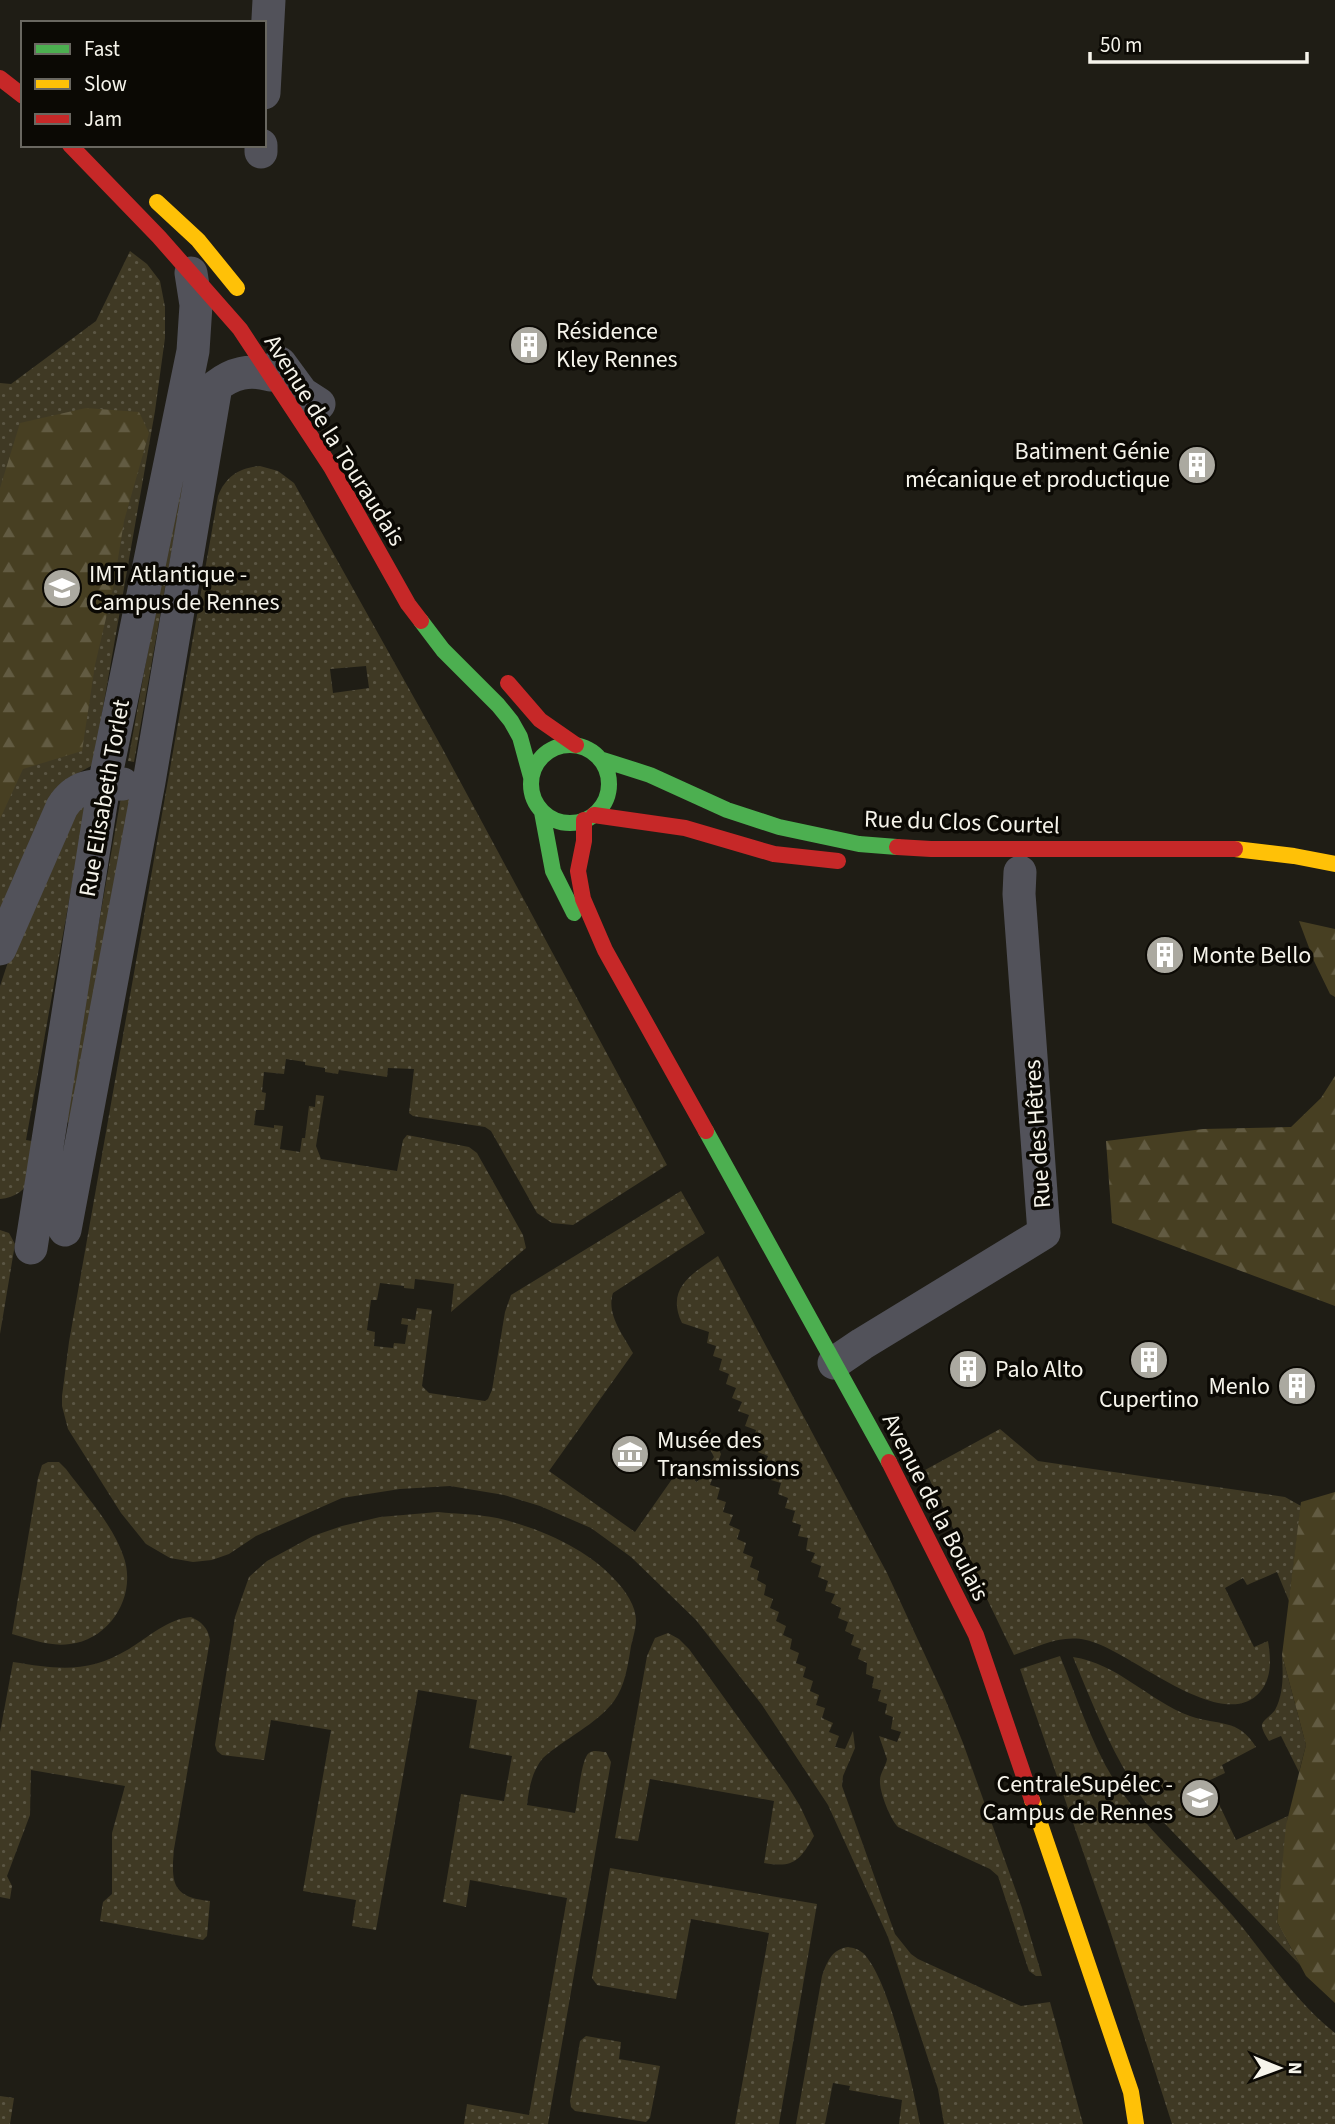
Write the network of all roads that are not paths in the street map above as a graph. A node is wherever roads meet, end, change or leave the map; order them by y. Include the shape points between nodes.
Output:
1 (269, 0) edge
2 (266, 56) edge
3 (0, 78) edge
4 (21, 94) edge
5 (72, 147) edge
6 (148, 194) dead end
7 (191, 273) junction
8 (240, 305) junction
9 (276, 342) dead end
10 (192, 351) junction
11 (270, 375) junction
12 (216, 386) junction
13 (322, 410) joint
14 (498, 671) dead end
15 (576, 745) junction
16 (600, 759) junction
17 (531, 777) junction
18 (149, 782) junction
19 (104, 785) junction
20 (542, 812) junction
21 (589, 818) junction
22 (857, 863) dead end
23 (1335, 864) edge
24 (1017, 872) dead end
25 (0, 949) edge
26 (605, 950) junction
27 (65, 1230) dead end
28 (31, 1248) dead end
29 (834, 1363) junction
30 (1136, 2124) edge

1 - 2 street
3 - 4 main road
5 - 7 main road, Avenue de la Touraudais
6 - 8 main road, Avenue de la Touraudais via 198,240
7 - 8 main road, Avenue de la Touraudais
7 - 10 street, Rue Elisabeth Torlet via 196,305
8 - 10 street via 225,327 203,335
8 - 11 main road, Avenue de la Touraudais
8 - 12 street, Rue Elisabeth Torlet via 232,348
8 - 13 street via 251,332 265,342 302,393
9 - 13 main road, Avenue de la Touraudais
10 - 19 street, Rue Elisabeth Torlet
11 - 12 street via 234,374
11 - 17 main road, Avenue de la Touraudais via 331,467 408,604 443,650 511,721
12 - 18 street, Rue Elisabeth Torlet
14 - 15 main road via 540,720
15 - 16 main road
15 - 17 main road via 547,751 536,762
16 - 21 main road via 609,782 607,794
16 - 23 main road, Rue du Clos Courtel via 650,775 727,810 859,844 931,849 1244,849
17 - 20 main road via 530,790
18 - 19 street
18 - 27 street, Rue Elisabeth Torlet
19 - 25 street via 85,787 69,796 62,807
19 - 28 street, Rue Elisabeth Torlet
20 - 21 main road via 562,822
20 - 26 main road, Avenue de la Boulais via 553,871 575,914
21 - 22 main road, Rue du Clos Courtel via 685,828 774,855
21 - 26 main road, Avenue de la Boulais via 578,871 583,899
24 - 29 street, Rue des Hêtres via 1044,1233
26 - 29 main road, Avenue de la Boulais
29 - 30 main road, Avenue de la Boulais via 976,1635 1131,2092

